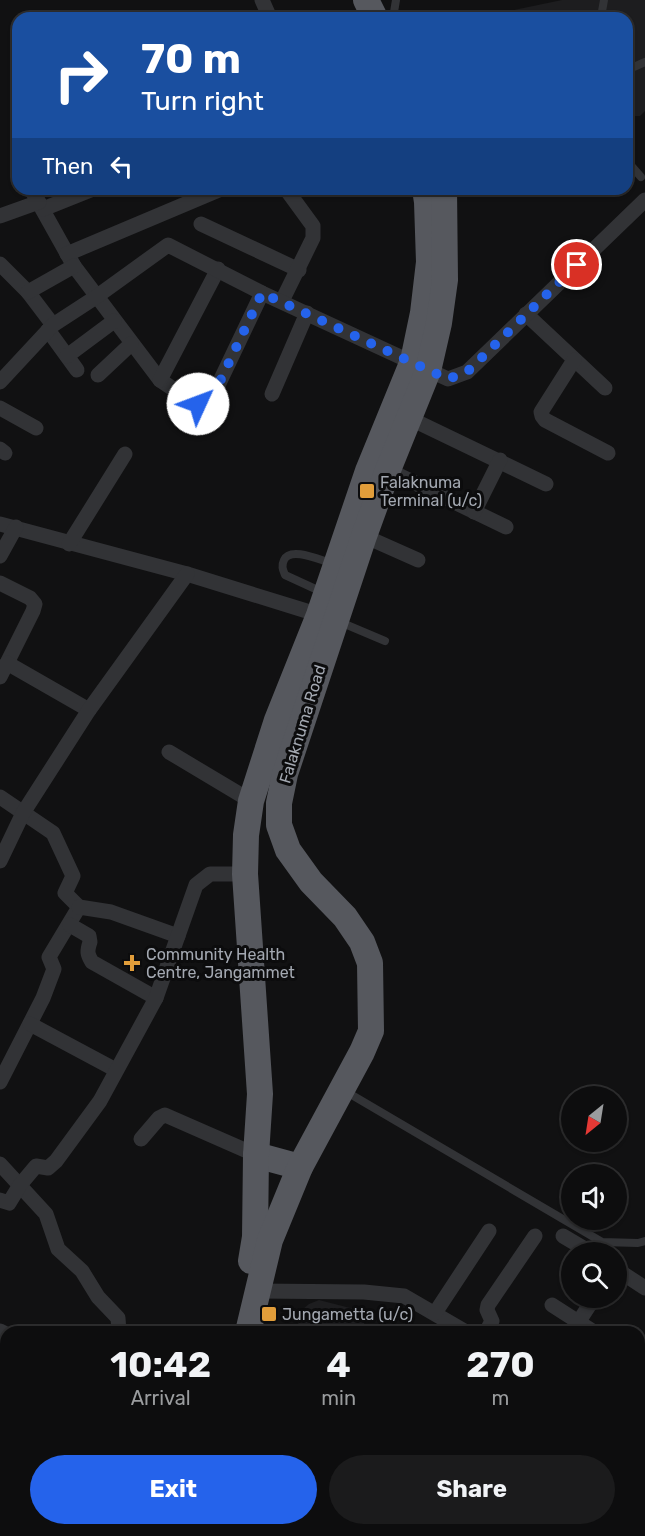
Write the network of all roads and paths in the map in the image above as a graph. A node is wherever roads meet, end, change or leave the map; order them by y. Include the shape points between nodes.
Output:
1 (633, 168) edge
2 (641, 177) dead end
3 (63, 195) edge
4 (208, 195) edge
5 (290, 195) edge
6 (427, 195) edge
7 (443, 195) edge
8 (38, 200) edge
9 (645, 200) edge
10 (0, 216) edge
11 (201, 224) dead end
12 (437, 227) junction
13 (70, 260) junction
14 (0, 264) edge
15 (218, 269) junction
16 (298, 270) junction
17 (28, 292) junction
18 (262, 293) junction
19 (96, 297) junction
20 (282, 301) junction
21 (307, 313) junction
22 (526, 314) junction
23 (114, 321) junction
24 (51, 327) junction
25 (131, 345) junction
26 (67, 356) junction
27 (574, 360) junction
28 (420, 366) junction
29 (77, 370) dead end
30 (98, 375) dead end
31 (1, 379) edge
32 (160, 380) junction
33 (605, 388) dead end
34 (272, 394) dead end
35 (0, 408) edge
36 (409, 418) junction
37 (36, 428) dead end
38 (608, 453) dead end
39 (125, 454) dead end
40 (500, 460) junction
41 (388, 470) junction
42 (546, 484) dead end
43 (474, 512) junction
44 (0, 524) edge
45 (16, 527) junction
46 (506, 527) dead end
47 (364, 536) junction
48 (69, 544) junction
49 (0, 556) edge
50 (418, 560) dead end
51 (335, 564) junction
52 (187, 574) junction
53 (0, 583) edge
54 (327, 610) junction
55 (385, 641) dead end
56 (3, 670) edge
57 (89, 710) junction
58 (169, 752) dead end
59 (0, 798) edge
60 (251, 801) junction
61 (23, 813) junction
62 (0, 861) edge
63 (245, 874) junction
64 (79, 907) junction
65 (70, 924) junction
66 (178, 936) junction
67 (156, 998) junction
68 (30, 1024) junction
69 (116, 1070) junction
70 (0, 1082) edge
71 (341, 1089) junction
72 (141, 1139) dead end
73 (256, 1155) junction
74 (0, 1164) edge
75 (300, 1167) junction
76 (20, 1185) junction
77 (0, 1200) edge
78 (489, 1231) dead end
79 (535, 1236) dead end
80 (563, 1236) dead end
81 (645, 1241) edge
82 (573, 1242) edge
83 (627, 1276) edge
84 (645, 1288) edge
85 (258, 1291) junction
86 (552, 1305) dead end
87 (587, 1308) edge
88 (435, 1313) junction
89 (119, 1326) edge
90 (238, 1326) edge
91 (249, 1326) edge
92 (456, 1326) edge
93 (490, 1326) edge
94 (574, 1326) edge
95 (576, 1326) edge

1 - 2 lane
3 - 8 street
4 - 13 street
5 - 16 street via 313,226 313,238
6 - 12 highway, Falaknuma Road
7 - 12 highway, Falaknuma Road
8 - 10 street
8 - 13 street
9 - 22 street
11 - 16 street
12 - 28 highway, Falaknuma Road via 425,293
13 - 17 street
13 - 19 street
14 - 17 street
15 - 18 street
15 - 19 street via 168,245
15 - 32 street
16 - 20 street
17 - 24 street
18 - 20 street
18 - 32 street via 212,398 198,404
19 - 23 street
19 - 24 street
20 - 21 street
21 - 28 street
21 - 34 street
22 - 27 street
22 - 28 street via 467,372 448,379
23 - 25 street
23 - 26 street
24 - 26 street
24 - 31 street
25 - 30 street
25 - 32 street
26 - 29 street
27 - 33 street
27 - 38 street via 542,416
28 - 36 highway, Falaknuma Road
28 - 51 highway, Falaknuma Road via 368,471
35 - 37 street
36 - 40 street
36 - 41 highway, Falaknuma Road
39 - 48 street
40 - 42 street
40 - 43 street
41 - 43 street
41 - 47 highway, Falaknuma Road
43 - 46 street
44 - 45 street
45 - 48 street
45 - 49 street
47 - 50 street
47 - 54 highway, Falaknuma Road
48 - 52 street
51 - 54 highway, Falaknuma Road
51 - 54 lane via 295,553 284,559 285,575
52 - 54 street
52 - 57 street
53 - 56 street via 35,604
54 - 55 lane
54 - 60 highway, Falaknuma Road via 277,720
54 - 71 highway, Falaknuma Road via 285,774 279,825 288,850 311,882 345,917 370,963 371,1031
56 - 57 street
57 - 61 street
58 - 60 street
59 - 61 street
60 - 63 highway, Falaknuma Road
61 - 62 street
61 - 64 street via 53,833 73,876 65,893
63 - 66 street via 210,874 196,885
63 - 73 highway, Falaknuma Road via 260,1094
64 - 65 street
64 - 66 street via 111,912
65 - 67 street via 88,936 92,962
65 - 68 street via 49,957 54,969
66 - 67 street
67 - 69 street
68 - 69 street
68 - 70 street
69 - 76 street via 100,1101 56,1161 48,1168 36,1166
71 - 75 highway, Falaknuma Road
71 - 81 lane via 602,1242
72 - 73 street via 165,1115
73 - 75 highway
73 - 90 highway, Falaknuma Road via 255,1237
74 - 76 street
75 - 85 highway, Falaknuma Road via 270,1240
76 - 77 street via 9,1203
76 - 89 street via 46,1214 57,1250 82,1271 98,1297 118,1318
78 - 88 street
79 - 93 street via 488,1305 492,1318
80 - 82 street
83 - 84 street
85 - 88 street via 404,1296
85 - 91 highway, Falaknuma Road
86 - 94 street
87 - 95 street
88 - 92 street

